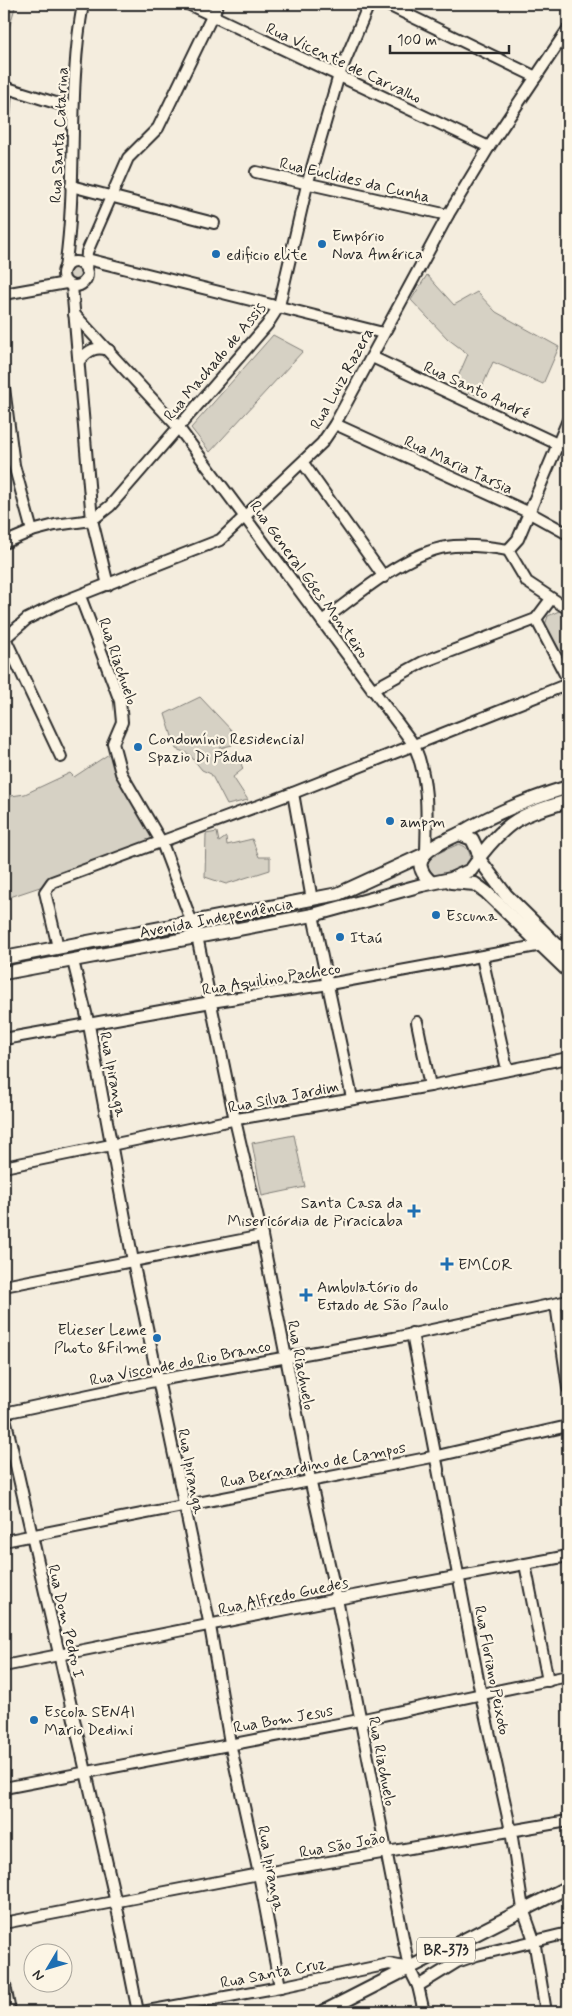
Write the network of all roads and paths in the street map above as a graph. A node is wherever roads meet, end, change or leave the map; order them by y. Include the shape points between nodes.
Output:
1 (83, 4) edge
2 (188, 4) edge
3 (218, 4) edge
4 (369, 4) edge
5 (386, 4) edge
6 (213, 16) junction
7 (568, 29) edge
8 (563, 42) edge
9 (339, 75) junction
10 (536, 77) junction
11 (5, 87) edge
12 (72, 108) junction
13 (4, 117) edge
14 (489, 148) junction
15 (256, 172) dead end
16 (307, 185) junction
17 (70, 186) junction
18 (111, 198) junction
19 (448, 215) junction
20 (214, 223) dead end
21 (87, 255) junction
22 (69, 265) junction
23 (85, 276) junction
24 (69, 284) junction
25 (4, 294) edge
26 (279, 306) junction
27 (74, 314) junction
28 (384, 333) junction
29 (109, 350) junction
30 (372, 357) junction
31 (80, 360) junction
32 (4, 388) edge
33 (568, 420) edge
34 (336, 424) junction
35 (178, 427) junction
36 (564, 446) edge
37 (303, 463) junction
38 (530, 512) junction
39 (247, 517) junction
40 (92, 520) junction
41 (32, 531) junction
42 (568, 534) edge
43 (4, 543) edge
44 (508, 550) junction
45 (384, 577) junction
46 (108, 585) junction
47 (80, 596) junction
48 (552, 599) junction
49 (568, 609) edge
50 (536, 619) junction
51 (322, 621) junction
52 (4, 637) edge
53 (568, 680) edge
54 (568, 684) edge
55 (372, 690) junction
56 (414, 745) junction
57 (61, 758) dead end
58 (568, 787) edge
59 (293, 793) junction
60 (568, 801) edge
61 (460, 834) junction
62 (162, 843) junction
63 (426, 852) junction
64 (479, 858) junction
65 (435, 882) junction
66 (312, 900) junction
67 (313, 915) junction
68 (193, 922) junction
69 (197, 936) junction
70 (542, 945) junction
71 (58, 947) junction
72 (568, 956) edge
73 (482, 957) junction
74 (4, 958) edge
75 (73, 961) junction
76 (568, 971) edge
77 (4, 973) edge
78 (329, 984) junction
79 (211, 1002) junction
80 (417, 1022) dead end
81 (89, 1024) junction
82 (4, 1040) edge
83 (568, 1058) edge
84 (506, 1070) junction
85 (430, 1086) junction
86 (352, 1098) junction
87 (234, 1120) junction
88 (112, 1144) junction
89 (4, 1166) edge
90 (262, 1236) junction
91 (133, 1262) junction
92 (4, 1286) edge
93 (568, 1301) edge
94 (556, 1304) junction
95 (412, 1333) junction
96 (286, 1357) junction
97 (159, 1380) junction
98 (568, 1388) edge
99 (4, 1413) edge
100 (568, 1426) edge
101 (437, 1456) junction
102 (310, 1479) junction
103 (183, 1505) junction
104 (32, 1534) junction
105 (4, 1541) edge
106 (568, 1556) edge
107 (525, 1564) junction
108 (459, 1575) junction
109 (337, 1599) junction
110 (210, 1626) junction
111 (60, 1656) junction
112 (4, 1666) edge
113 (568, 1676) edge
114 (548, 1680) junction
115 (481, 1695) junction
116 (359, 1720) junction
117 (230, 1743) junction
118 (86, 1773) junction
119 (4, 1788) edge
120 (568, 1821) edge
121 (510, 1832) junction
122 (386, 1852) junction
123 (259, 1874) junction
124 (568, 1886) edge
125 (116, 1903) junction
126 (523, 1909) junction
127 (4, 1923) edge
128 (568, 1933) edge
129 (534, 1940) junction
130 (409, 1968) junction
131 (4, 1980) edge
132 (418, 1986) junction
133 (280, 1987) junction
134 (10, 2012) edge
135 (138, 2012) edge
136 (142, 2012) edge
137 (323, 2012) edge
138 (424, 2012) edge
139 (546, 2012) edge

1 - 12 street, Rua Santa Catarina
2 - 6 street, Rua Vicente de Carvalho
3 - 6 street
4 - 9 street, Rua Machado de Assis
5 - 10 street
6 - 9 street, Rua Vicente de Carvalho
6 - 18 street via 158,128 128,158
7 - 8 street, Rua Luiz Razera
8 - 10 street, Rua Luiz Razera
9 - 14 street, Rua Vicente de Carvalho
9 - 16 street, Rua Machado de Assis
10 - 14 street, Rua Luiz Razera
11 - 12 street
11 - 13 street
12 - 17 street, Rua Santa Catarina
14 - 19 street, Rua Luiz Razera
15 - 16 street, Rua Euclides da Cunha
16 - 19 street, Rua Euclides da Cunha
16 - 26 street, Rua Machado de Assis
17 - 18 street
17 - 22 street, Rua Santa Catarina
18 - 20 street
18 - 21 street
19 - 28 street, Rua Luiz Razera
21 - 22 street
21 - 23 street
21 - 26 street
22 - 23 street via 80,264
22 - 24 street via 63,276
23 - 24 street via 79,286
23 - 27 street
24 - 25 street
24 - 27 street
26 - 28 street
26 - 35 street, Rua Machado de Assis via 267,325
27 - 29 street, Rua General Góes Monteiro
27 - 31 street
28 - 30 street, Rua Luiz Razera
29 - 31 street via 99,347
29 - 35 street, Rua General Góes Monteiro
30 - 34 street, Rua Luiz Razera
30 - 36 street, Rua Santo André
31 - 40 street
32 - 41 street via 14,465
33 - 36 street
34 - 37 street, Rua Luiz Razera
34 - 38 street, Rua Maria Tarsia
35 - 39 street, Rua General Góes Monteiro
35 - 40 street, Rua Machado de Assis via 110,506
36 - 38 street
37 - 39 street, Rua Luiz Razera
37 - 45 street
38 - 42 street, Rua Maria Tarsia
38 - 44 street via 518,539
39 - 46 street, Rua Luiz Razera via 220,540
39 - 51 street, Rua General Góes Monteiro
40 - 41 street
40 - 46 street
41 - 43 street
44 - 45 street via 453,546 424,553
44 - 48 street via 527,582
45 - 51 street
46 - 47 street, Rua Luiz Razera
47 - 52 street, Rua Luiz Razera via 27,619
47 - 62 street, Rua Riachuelo via 120,701 122,722 113,743 121,773
48 - 49 street
48 - 50 street
50 - 53 street
50 - 55 street via 423,662
51 - 55 street, Rua General Góes Monteiro
52 - 57 street
54 - 56 street
55 - 56 street, Rua General Góes Monteiro
56 - 59 street
56 - 63 street, Rua General Góes Monteiro via 426,782
58 - 61 main road via 526,800 485,818
59 - 62 street
59 - 66 street
60 - 64 main road via 511,822 496,835
61 - 63 main road
61 - 64 main road via 472,839
62 - 68 street, Rua Riachuelo
62 - 71 street via 48,886 45,892
63 - 65 main road via 421,872
63 - 66 main road, Avenida Independência via 353,888
64 - 65 main road via 471,870
64 - 72 main road via 506,895
65 - 67 main road, Avenida Independência
65 - 70 main road, Avenida Independência via 475,884
66 - 68 main road, Avenida Independência
67 - 69 main road, Avenida Independência
67 - 78 street
68 - 69 street, Rua Riachuelo
68 - 71 main road, Avenida Independência
69 - 75 main road, Avenida Independência
69 - 79 street, Rua Riachuelo
70 - 73 street, Rua Aquilino Pacheco
70 - 76 main road, Avenida Independência
71 - 74 main road, Avenida Independência
73 - 78 street, Rua Aquilino Pacheco
73 - 84 street
75 - 77 main road, Avenida Independência
75 - 81 street, Rua Ipiranga
78 - 79 street, Rua Aquilino Pacheco
78 - 86 street
79 - 81 street, Rua Aquilino Pacheco
79 - 87 street, Rua Riachuelo
80 - 85 street
81 - 82 street, Rua Aquilino Pacheco
81 - 88 street, Rua Ipiranga
83 - 84 street, Rua Silva Jardim
84 - 85 street, Rua Silva Jardim
85 - 86 street, Rua Silva Jardim
86 - 87 street, Rua Silva Jardim
87 - 88 street, Rua Silva Jardim
87 - 90 street, Rua Riachuelo
88 - 89 street, Rua Silva Jardim
88 - 91 street, Rua Ipiranga
90 - 91 street
90 - 96 street, Rua Riachuelo
91 - 92 street
91 - 97 street, Rua Ipiranga
93 - 94 street, Rua Visconde do Rio Branco
94 - 95 street, Rua Visconde do Rio Branco
94 - 98 street
95 - 96 street, Rua Visconde do Rio Branco
95 - 101 street, Rua Floriano Peixoto
96 - 97 street, Rua Visconde do Rio Branco
96 - 102 street, Rua Riachuelo
97 - 99 street, Rua Visconde do Rio Branco
97 - 103 street, Rua Ipiranga
99 - 104 street, Rua Dom Pedro I
100 - 101 street, Rua Bernardino de Campos
101 - 102 street, Rua Bernardino de Campos
101 - 108 street, Rua Floriano Peixoto
102 - 103 street, Rua Bernardino de Campos
102 - 109 street, Rua Riachuelo
103 - 104 street, Rua Bernardino de Campos
103 - 110 street, Rua Ipiranga
104 - 105 street, Rua Bernardino de Campos
104 - 111 street, Rua Dom Pedro I
106 - 107 street, Rua Alfredo Guedes
107 - 108 street, Rua Alfredo Guedes
107 - 114 street
108 - 109 street, Rua Alfredo Guedes
108 - 115 street, Rua Floriano Peixoto
109 - 110 street, Rua Alfredo Guedes
109 - 116 street, Rua Riachuelo
110 - 111 street, Rua Alfredo Guedes
110 - 117 street, Rua Ipiranga
111 - 112 street, Rua Alfredo Guedes
111 - 118 street, Rua Dom Pedro I
113 - 114 street, Rua Bom Jesus
114 - 115 street, Rua Bom Jesus
115 - 116 street, Rua Bom Jesus
115 - 121 street, Rua Floriano Peixoto
116 - 117 street, Rua Bom Jesus
116 - 122 street, Rua Riachuelo
117 - 118 street, Rua Bom Jesus
117 - 123 street, Rua Ipiranga
118 - 119 street, Rua Bom Jesus
118 - 125 street, Rua Dom Pedro I
120 - 121 street, Rua São João
121 - 122 street, Rua São João
121 - 126 street, Rua Floriano Peixoto
122 - 123 street, Rua São João
122 - 130 street, Rua Riachuelo
123 - 125 street, Rua São João
123 - 133 street, Rua Ipiranga
124 - 126 main road, BR-373
125 - 127 street, Rua São João
125 - 135 street, Rua Dom Pedro I
126 - 129 street, Rua Floriano Peixoto
126 - 130 main road, BR-373 via 486,1931
128 - 129 street
129 - 132 street via 477,1954 457,1962
129 - 139 street, Rua Floriano Peixoto
130 - 132 street, Rua Riachuelo
130 - 133 street, Rua Santa Cruz via 389,1964
130 - 137 main road, BR-373
131 - 134 street
132 - 138 street, Rua Riachuelo
133 - 136 street, Rua Santa Cruz

